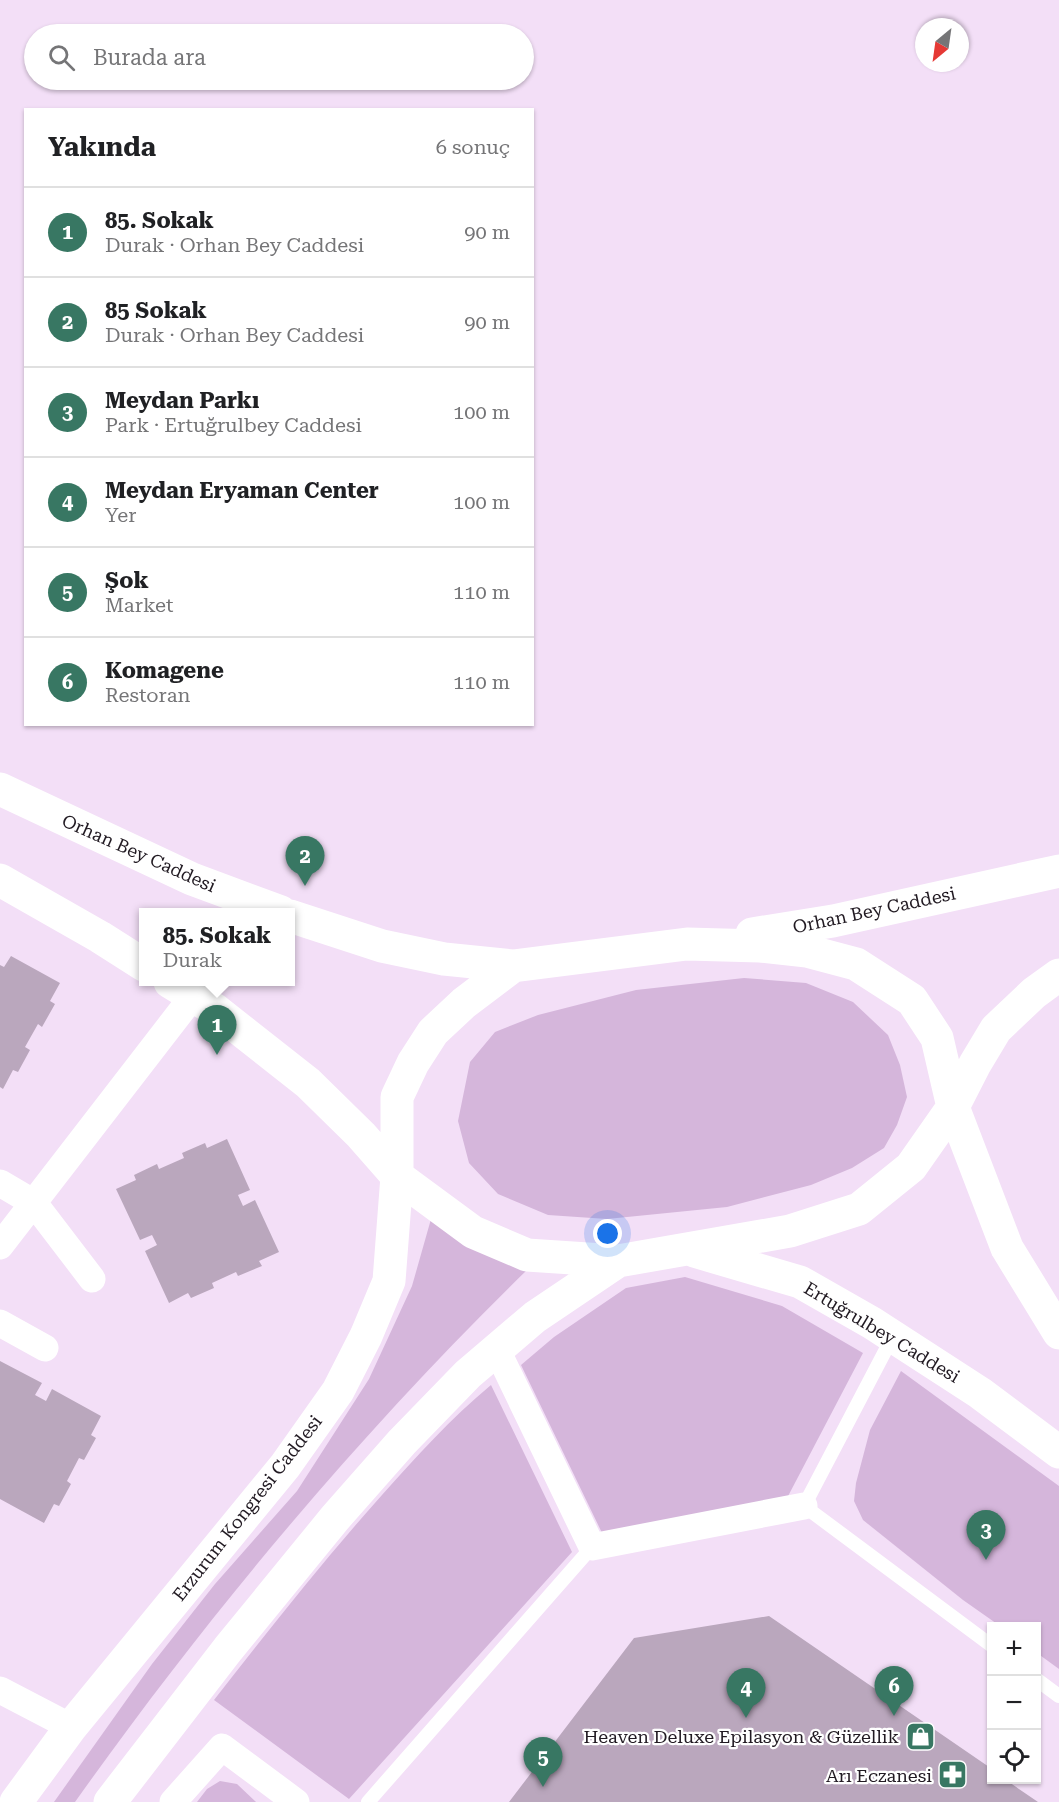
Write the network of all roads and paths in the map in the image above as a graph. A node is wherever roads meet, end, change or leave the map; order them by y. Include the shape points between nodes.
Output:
1 (0, 789) edge
2 (1059, 871) edge
3 (0, 880) edge
4 (270, 908) edge
5 (295, 917) edge
6 (687, 944) junction
7 (139, 962) edge
8 (513, 966) junction
9 (1059, 975) edge
10 (182, 989) edge
11 (953, 1107) junction
12 (397, 1176) junction
13 (0, 1183) edge
14 (34, 1203) junction
15 (0, 1246) edge
16 (687, 1248) junction
17 (618, 1261) junction
18 (92, 1280) dead end
19 (0, 1323) edge
20 (1059, 1333) edge
21 (893, 1336) junction
22 (45, 1348) dead end
23 (497, 1350) junction
24 (1059, 1452) edge
25 (804, 1506) junction
26 (592, 1547) junction
27 (987, 1642) edge
28 (1041, 1683) edge
29 (0, 1690) edge
30 (1059, 1696) edge
31 (71, 1727) junction
32 (16, 1802) edge
33 (110, 1802) edge
34 (173, 1802) edge
35 (296, 1802) edge
36 (368, 1802) edge

1 - 4 main road, Orhan Bey Caddesi via 192,879
2 - 6 main road, Orhan Bey Caddesi via 832,921
3 - 7 main road
5 - 8 main road via 393,948 444,959
6 - 8 main road
6 - 11 main road via 807,951 856,964 912,1000 937,1038
8 - 12 main road, Erzurum Kongresi Caddesi via 433,1032 412,1063 397,1097
9 - 11 main road via 996,1029
10 - 12 main road via 214,1009 308,1083
10 - 14 street
11 - 16 main road via 912,1167 859,1209 790,1231
11 - 20 main road via 1007,1248
12 - 17 main road via 473,1232 527,1255
12 - 31 main road, Erzurum Kongresi Caddesi via 389,1281 338,1391 285,1466
13 - 14 street
14 - 15 street
14 - 18 street
16 - 17 main road
16 - 21 main road, Ertuğrulbey Caddesi via 800,1282
17 - 23 main road via 536,1317
19 - 22 street
21 - 24 main road, Ertuğrulbey Caddesi via 980,1393
21 - 25 lane
23 - 26 street
23 - 33 main road via 468,1374 335,1518
25 - 26 street
25 - 27 lane
26 - 36 lane
28 - 30 lane
29 - 31 street
31 - 32 main road, Erzurum Kongresi Caddesi
34 - 35 street via 222,1747

